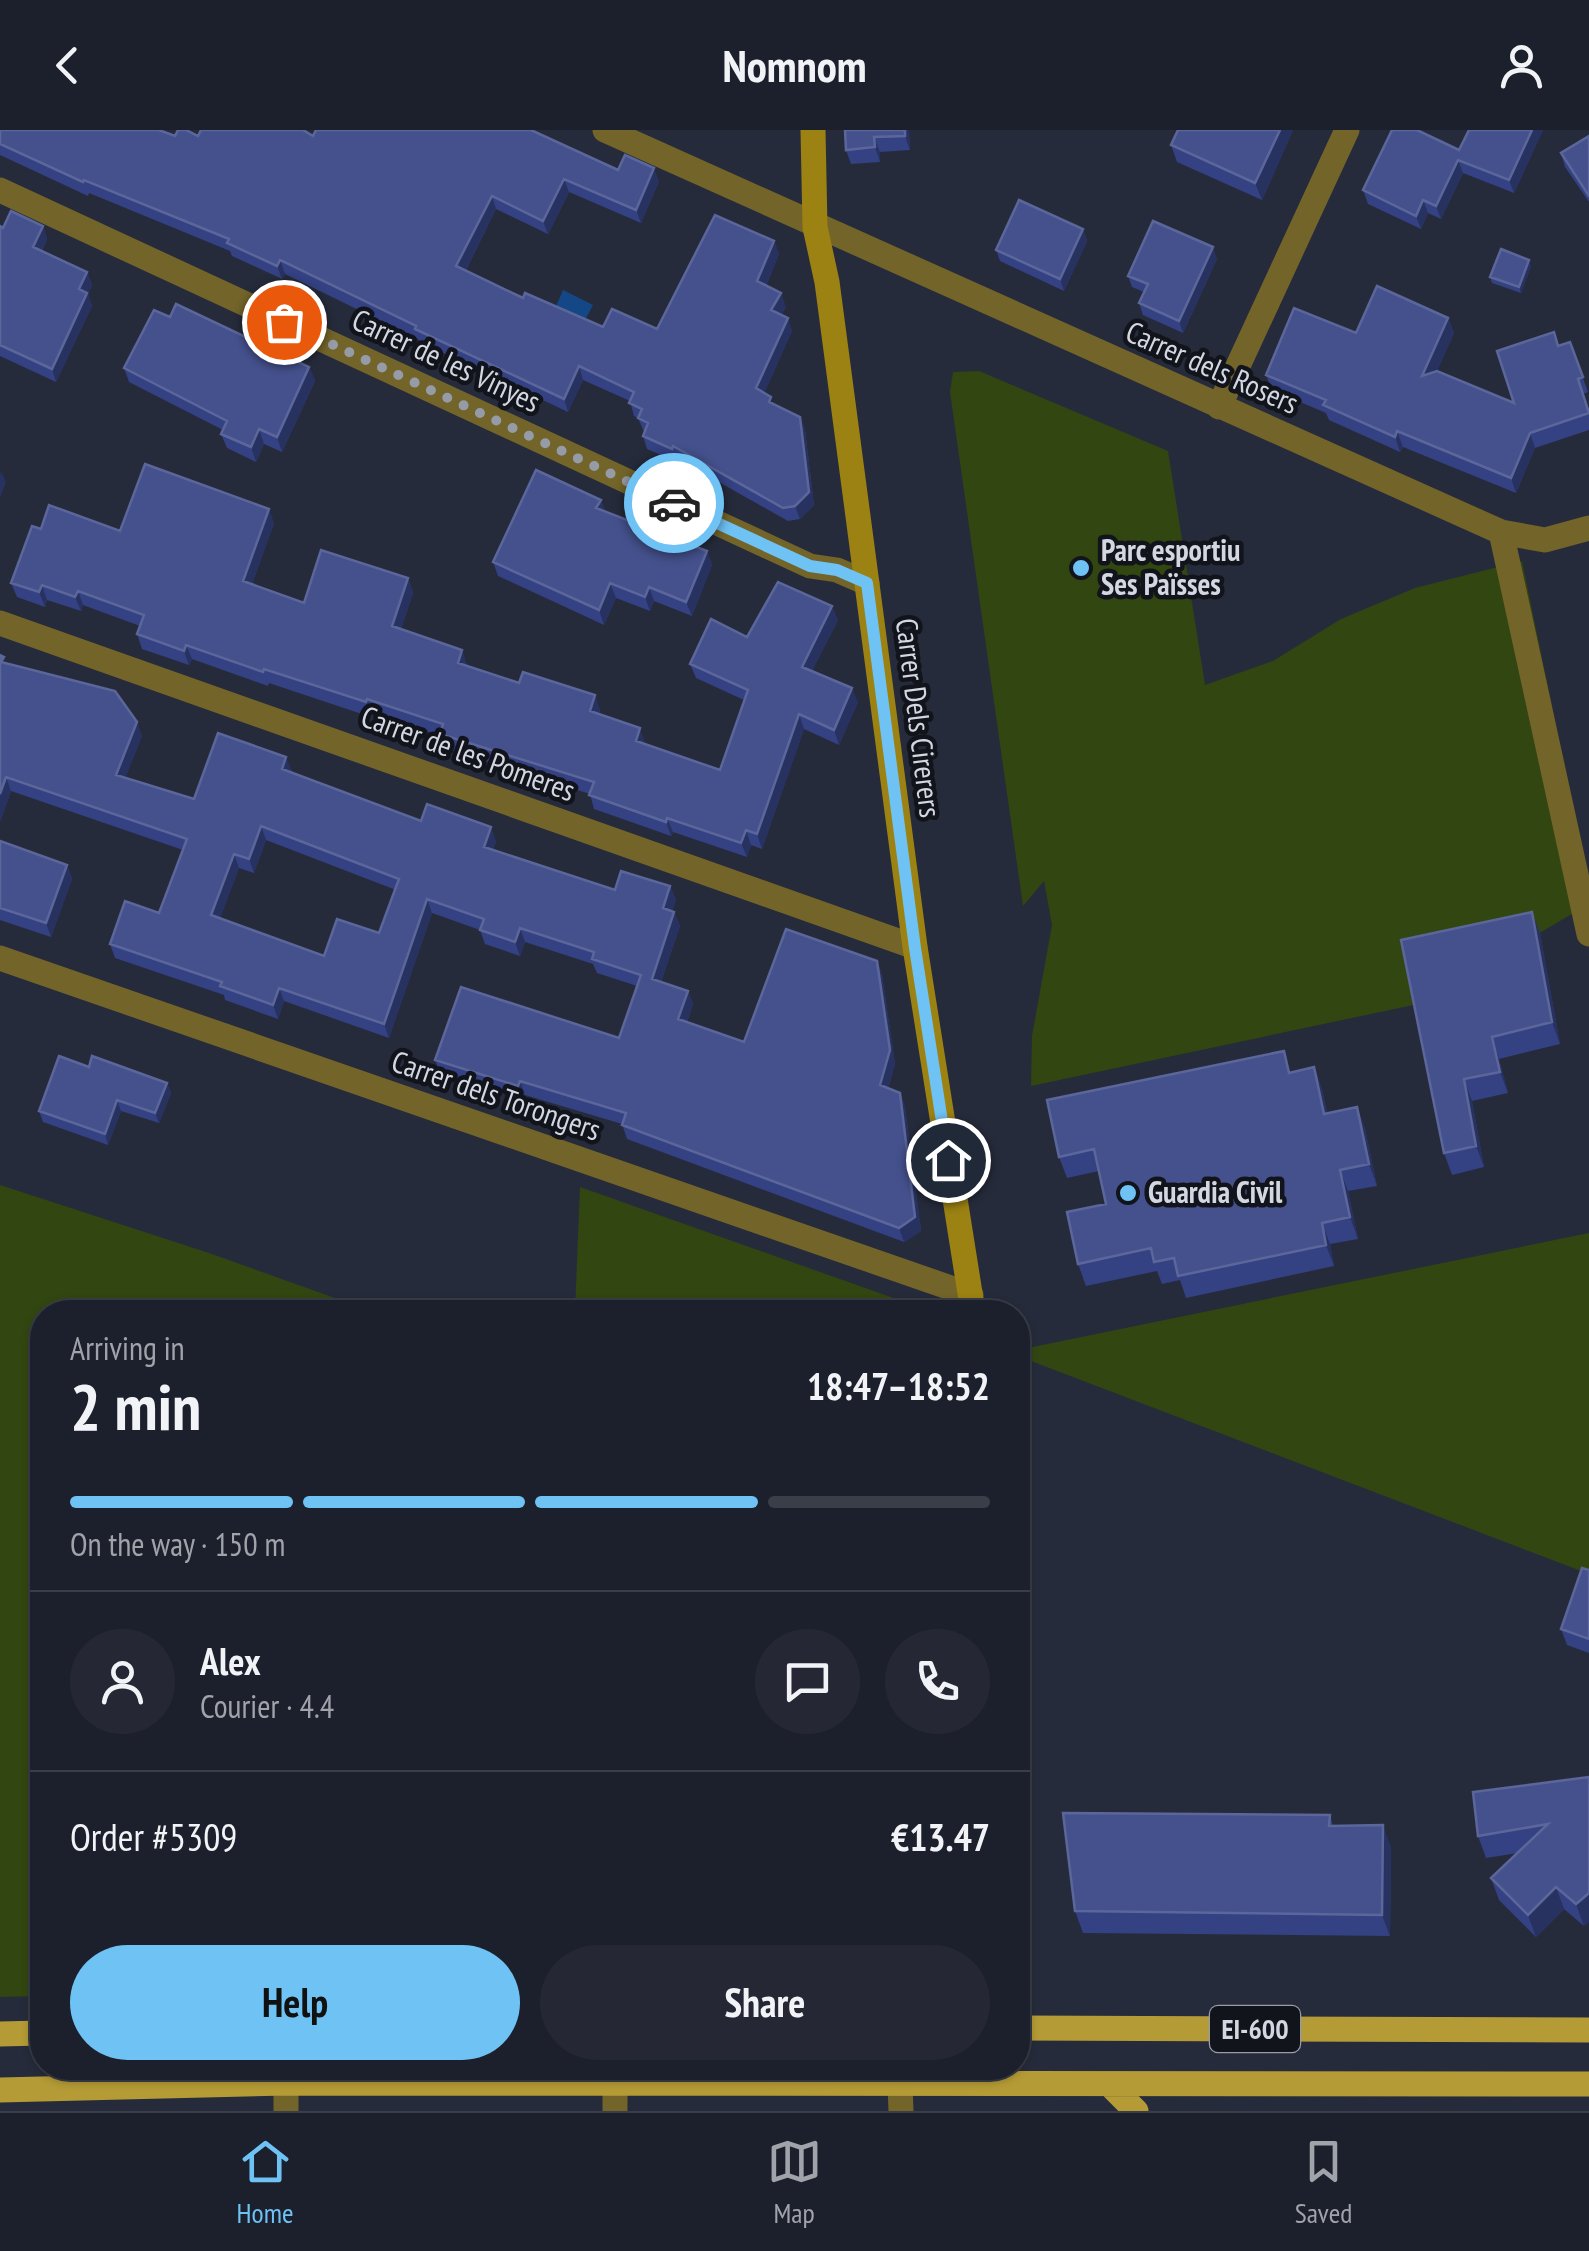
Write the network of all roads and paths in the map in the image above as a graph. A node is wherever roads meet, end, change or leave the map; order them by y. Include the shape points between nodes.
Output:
1 (605, 130) edge
2 (813, 130) edge
3 (1347, 130) edge
4 (0, 190) edge
5 (815, 227) junction
6 (1219, 407) junction
7 (1589, 528) edge
8 (1501, 532) junction
9 (867, 583) junction
10 (0, 623) edge
11 (1589, 934) edge
12 (915, 948) junction
13 (0, 958) edge
14 (961, 1300) edge
15 (971, 1300) edge
16 (1030, 2028) edge
17 (1589, 2030) edge
18 (30, 2033) edge
19 (0, 2034) edge
20 (286, 2082) junction
21 (616, 2082) junction
22 (900, 2084) junction
23 (1108, 2084) junction
24 (1589, 2084) edge
25 (0, 2090) edge
26 (286, 2111) edge
27 (616, 2111) edge
28 (901, 2111) edge
29 (1136, 2111) edge

1 - 5 street, Carrer dels Rosers
2 - 5 street, Carrer Dels Cirerers
3 - 6 street
4 - 9 street, Carrer de les Vinyes via 810,566
5 - 6 street, Carrer dels Rosers
5 - 9 street, Carrer Dels Cirerers
6 - 8 street, Carrer dels Rosers
7 - 8 street, Carrer dels Rosers via 1545,540
8 - 11 street
9 - 12 street, Carrer Dels Cirerers
10 - 12 street, Carrer de les Pomeres
12 - 15 street, Carrer Dels Cirerers
13 - 14 street, Carrer dels Torongers
16 - 17 main road, EI-600
18 - 19 main road
20 - 21 main road, EI-600
20 - 25 main road, EI-600
20 - 26 street
21 - 22 main road, EI-600
21 - 27 street
22 - 23 main road, EI-600
22 - 28 street
23 - 24 main road, EI-600
23 - 29 main road

